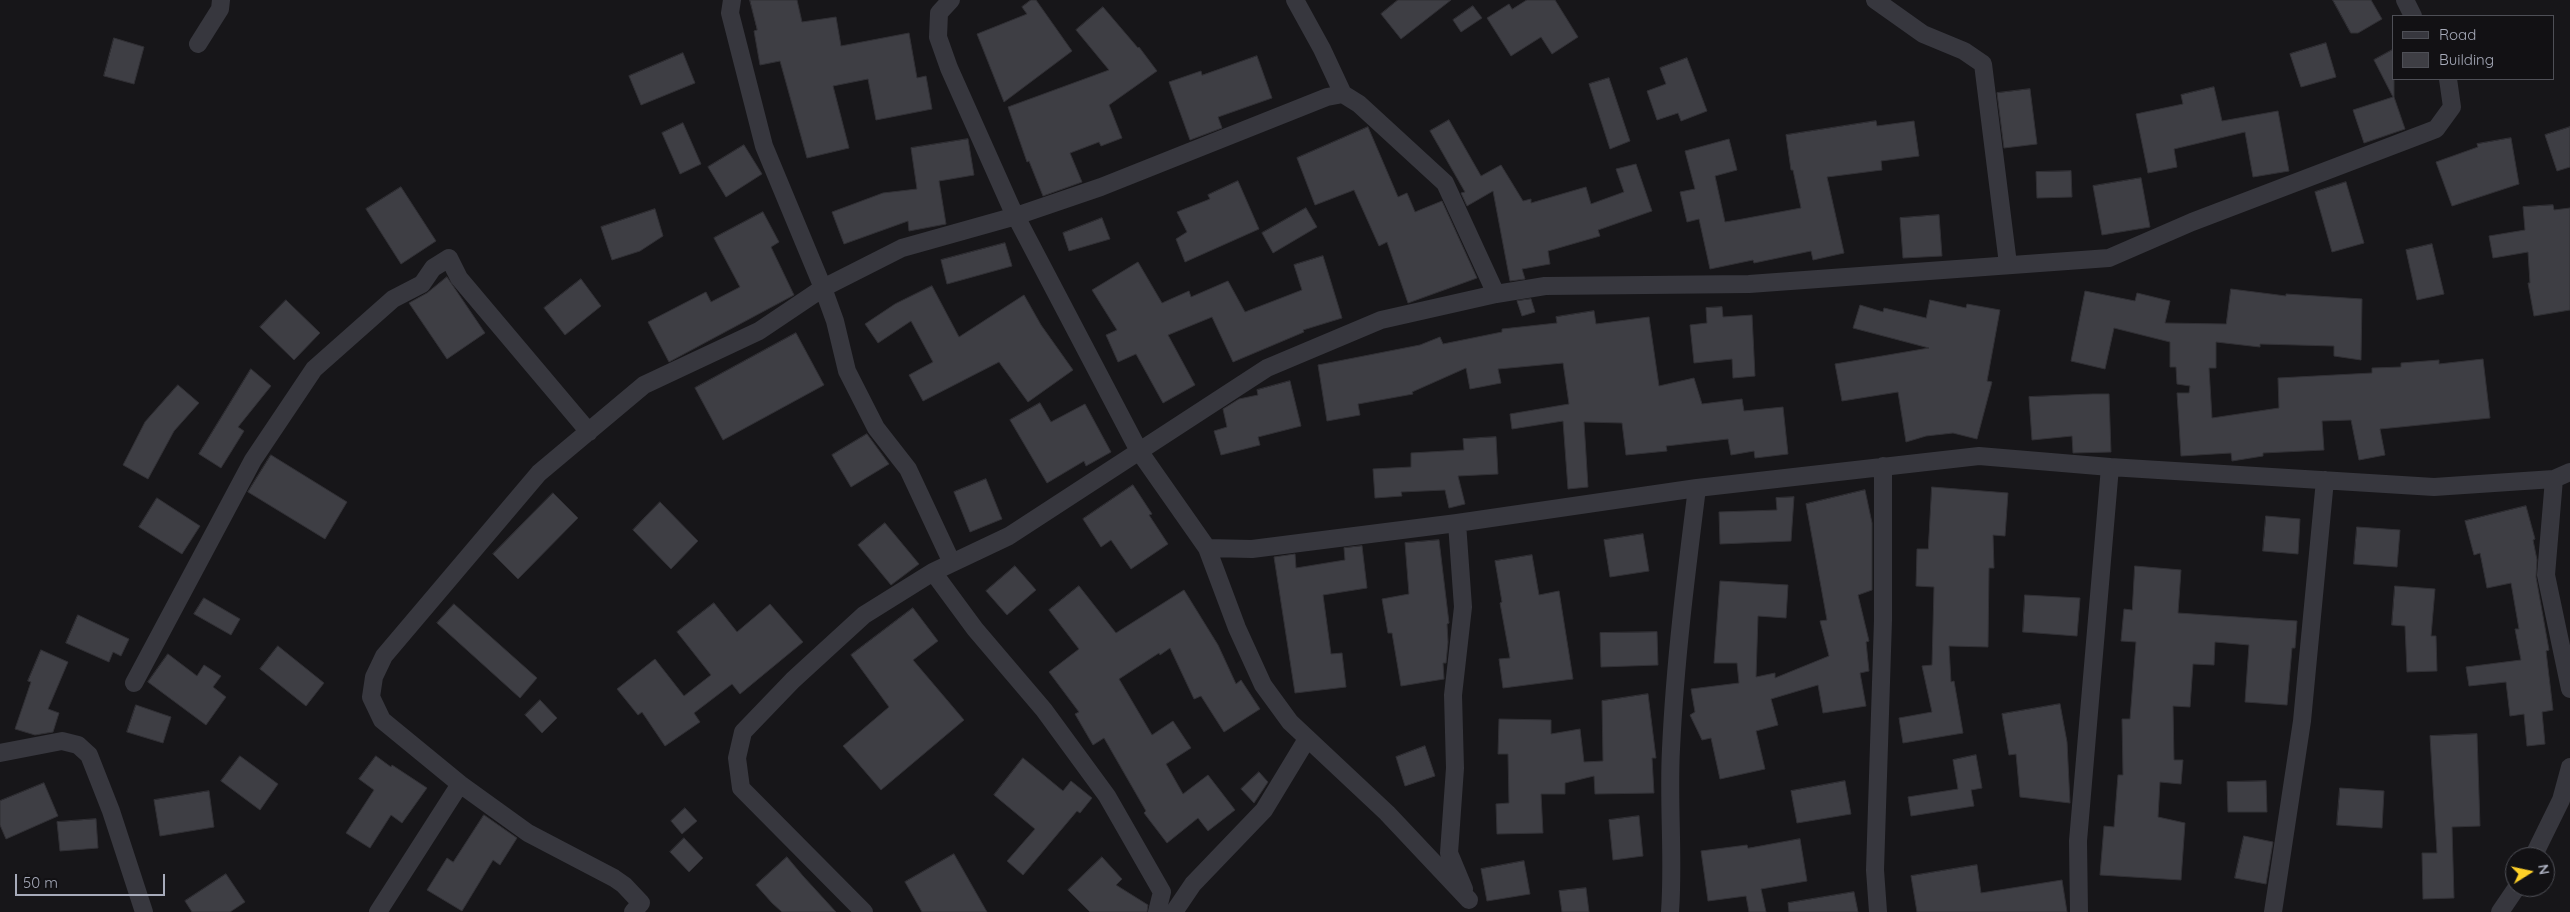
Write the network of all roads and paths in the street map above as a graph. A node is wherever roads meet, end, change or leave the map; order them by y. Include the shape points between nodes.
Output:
1 (221, 0) edge
2 (732, 0) edge
3 (951, 0) edge
4 (1295, 0) edge
5 (1875, 0) edge
6 (2405, 0) edge
7 (2412, 15) edge
8 (198, 44) dead end
9 (2448, 80) edge
10 (1343, 94) junction
11 (1016, 216) junction
12 (2008, 264) junction
13 (823, 288) junction
14 (1496, 294) junction
15 (589, 432) junction
16 (1138, 451) junction
17 (1883, 466) junction
18 (2110, 467) junction
19 (2562, 476) edge
20 (2325, 480) junction
21 (1697, 488) junction
22 (1457, 523) junction
23 (1207, 548) junction
24 (952, 563) junction
25 (933, 572) junction
26 (134, 683) dead end
27 (2570, 689) edge
28 (1307, 739) junction
29 (0, 753) edge
30 (2570, 767) edge
31 (460, 784) junction
32 (2538, 847) edge
33 (2510, 897) edge
34 (1470, 906) edge
35 (144, 912) edge
36 (378, 912) edge
37 (633, 912) edge
38 (864, 912) edge
39 (1157, 912) edge
40 (1174, 912) edge
41 (1670, 912) edge
42 (1878, 912) edge
43 (2080, 912) edge
44 (2273, 912) edge
45 (2500, 912) edge

1 - 8 street via 220,9
2 - 13 street via 730,13 764,146
3 - 11 street via 938,13 938,37 948,68
4 - 10 street
5 - 12 street via 1923,34 1964,51 1983,64
6 - 7 street
9 - 12 street via 2452,107 2436,129 2192,222 2109,258
10 - 11 street via 1327,97 1102,187
10 - 14 street via 1359,104 1445,183
11 - 13 street via 902,248
11 - 16 street
12 - 14 street via 1749,284 1545,286
13 - 15 street via 759,330 644,386
13 - 24 street via 847,371 876,428 908,469
14 - 16 street via 1381,320 1267,368
15 - 26 street via 458,278 448,258 433,268 422,284 393,299 314,369 253,460
15 - 31 street via 539,473 384,656 374,677 371,697 382,720
16 - 23 street
16 - 24 street via 1009,536
17 - 18 street via 1979,456
17 - 21 street
17 - 42 street via 1883,620 1875,870
18 - 20 street
18 - 43 street via 2078,841
19 - 20 street via 2434,487
19 - 27 street via 2546,575
20 - 44 street via 2302,721
21 - 22 street
21 - 41 street via 1681,616 1671,750
22 - 23 street via 1252,549
22 - 34 street via 1463,607 1453,695 1455,768 1449,853
23 - 28 street via 1263,685
24 - 25 street
25 - 38 street via 864,615 793,680 743,732 737,758 741,788
25 - 39 street via 975,629 1044,710 1107,796 1162,892
28 - 34 street via 1386,813
28 - 40 street via 1264,810 1193,884
29 - 35 street via 62,741 78,745 89,756 111,810
30 - 32 street via 2561,800
31 - 36 street
31 - 37 street via 528,833 624,885 640,903
33 - 45 street

